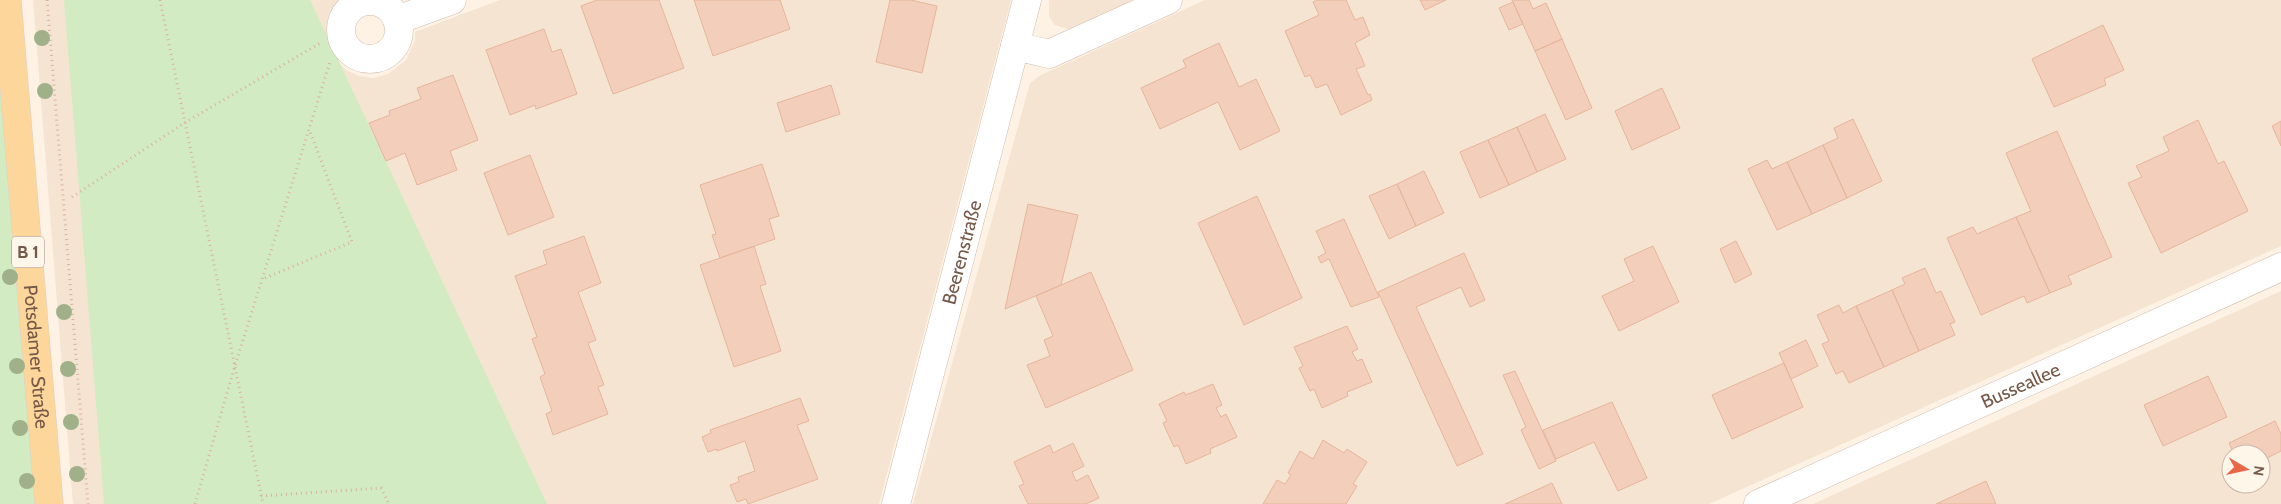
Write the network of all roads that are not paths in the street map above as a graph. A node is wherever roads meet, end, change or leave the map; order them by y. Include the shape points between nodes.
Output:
1 (8, 0) edge
2 (452, 0) edge
3 (1027, 0) edge
4 (1168, 0) edge
5 (397, 20) dead end
6 (1015, 46) junction
7 (2281, 267) edge
8 (49, 504) edge
9 (896, 504) edge
10 (1758, 504) edge

1 - 8 main road, Potsdamer Straße / B 1
2 - 5 street
3 - 6 street, Beerenstraße
4 - 6 street via 1049,54
6 - 9 street, Beerenstraße
7 - 10 street, Busseallee

